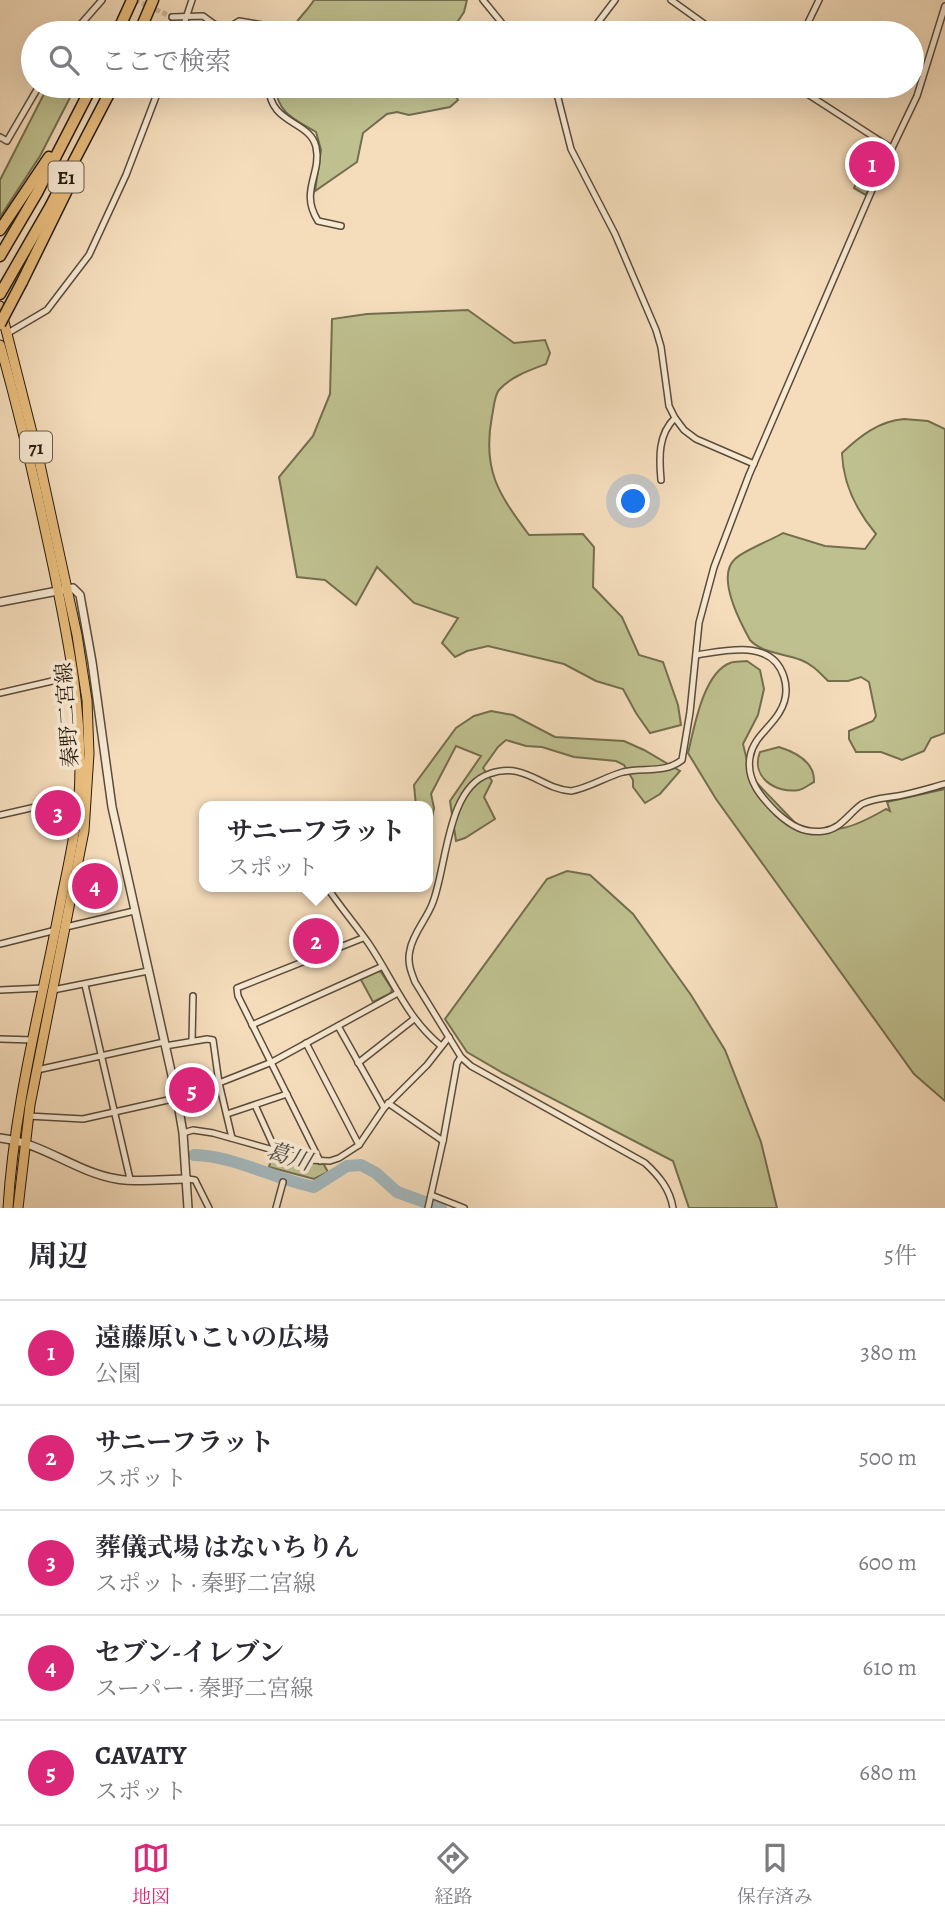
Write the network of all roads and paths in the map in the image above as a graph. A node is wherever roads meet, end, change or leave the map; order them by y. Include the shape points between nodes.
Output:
1 (102, 0) edge
2 (132, 0) edge
3 (153, 0) edge
4 (192, 0) edge
5 (482, 0) edge
6 (615, 0) edge
7 (671, 0) edge
8 (819, 0) edge
9 (945, 6) edge
10 (172, 17) tunnel mouth
11 (187, 17) junction
12 (84, 21) edge
13 (122, 21) edge
14 (144, 21) edge
15 (186, 21) edge
16 (210, 21) edge
17 (500, 21) edge
18 (599, 21) edge
19 (700, 21) edge
20 (809, 21) edge
21 (924, 74) edge
22 (32, 98) edge
23 (86, 98) edge
24 (108, 98) edge
25 (109, 98) edge
26 (155, 98) edge
27 (271, 98) edge
28 (558, 98) edge
29 (814, 98) edge
30 (916, 98) edge
31 (75, 121) junction
32 (0, 138) edge
33 (891, 148) junction
34 (341, 226) dead end
35 (1, 229) edge
36 (0, 256) edge
37 (0, 294) edge
38 (0, 306) edge
39 (0, 324) edge
40 (8, 333) junction
41 (0, 345) edge
42 (675, 418) junction
43 (754, 464) junction
44 (661, 481) dead end
45 (62, 590) junction
46 (0, 602) edge
47 (696, 654) junction
48 (74, 676) junction
49 (0, 693) edge
50 (945, 784) edge
51 (79, 797) junction
52 (0, 815) edge
53 (330, 892) edge
54 (134, 911) junction
55 (66, 927) junction
56 (56, 930) junction
57 (363, 939) junction
58 (0, 944) edge
59 (381, 967) junction
60 (148, 971) junction
61 (85, 985) junction
62 (48, 989) junction
63 (0, 990) edge
64 (397, 994) junction
65 (193, 996) dead end
66 (414, 1019) junction
67 (252, 1025) junction
68 (338, 1026) junction
69 (449, 1037) junction
70 (0, 1039) edge
71 (33, 1040) junction
72 (192, 1041) junction
73 (306, 1043) junction
74 (165, 1044) junction
75 (441, 1046) junction
76 (102, 1056) junction
77 (461, 1057) junction
78 (272, 1062) junction
79 (358, 1062) junction
80 (37, 1070) junction
81 (219, 1083) junction
82 (287, 1094) junction
83 (177, 1098) junction
84 (254, 1105) junction
85 (386, 1106) junction
86 (115, 1112) junction
87 (227, 1114) junction
88 (28, 1116) junction
89 (183, 1133) junction
90 (0, 1138) edge
91 (232, 1138) junction
92 (20, 1141) junction
93 (443, 1141) junction
94 (359, 1145) junction
95 (275, 1149) junction
96 (320, 1161) junction
97 (130, 1179) junction
98 (187, 1179) junction
99 (283, 1182) dead end
100 (0, 1194) edge
101 (431, 1195) junction
102 (9, 1204) edge
103 (18, 1208) edge
104 (188, 1208) edge
105 (209, 1208) edge
106 (276, 1208) edge
107 (428, 1208) edge
108 (464, 1208) edge
109 (673, 1208) edge

1 - 12 street
2 - 13 highway
3 - 14 highway
4 - 11 street
5 - 17 street
6 - 18 street
7 - 19 street
8 - 20 street
9 - 21 street
10 - 11 street
11 - 15 street
11 - 16 street via 203,16
22 - 32 street via 7,141
23 - 31 highway, E1
24 - 37 highway, E1
25 - 39 highway, bridge
26 - 40 street via 89,256 47,310
27 - 34 street via 276,110 309,135 317,149 311,211 318,221
28 - 42 street via 571,149 615,234 656,330
29 - 33 street
30 - 33 street
31 - 35 highway
31 - 36 highway, E1
33 - 43 street
38 - 40 main road, 秦野二宮線 / 71
40 - 45 main road, 秦野二宮線 / 71 via 39,460
41 - 45 main road, 秦野二宮線 / 71
42 - 43 street via 696,439
42 - 44 street via 661,439
43 - 47 street via 714,567
45 - 46 street
45 - 48 main road, 秦野二宮線 / 71
45 - 54 street via 77,590 82,605 112,807
45 - 55 main road, 秦野二宮線 / 71 via 84,678 89,754 84,831
47 - 50 street via 755,650 772,658 781,670 786,684 783,704 749,760 756,788 792,825 814,832 831,830 872,799
47 - 69 street via 686,743 682,760 673,767 622,772 571,791 523,772 499,771 478,779 464,793 455,811 432,905 416,933 409,958 415,982
48 - 49 street
48 - 51 main road, 秦野二宮線 / 71
51 - 52 street
51 - 56 main road, 秦野二宮線 / 71
53 - 57 street
54 - 55 street
54 - 60 street
55 - 56 street
55 - 62 main road, 秦野二宮線 / 71
56 - 58 street
56 - 62 main road, 秦野二宮線 / 71
57 - 59 street
57 - 67 street via 237,988
59 - 64 street
59 - 67 street
60 - 61 street
60 - 74 street
61 - 62 street
61 - 76 street
62 - 63 street
62 - 71 main road, 秦野二宮線 / 71
62 - 80 main road, 秦野二宮線 / 71
64 - 66 street
64 - 68 street
65 - 72 street
66 - 75 street
66 - 79 street
67 - 78 street
68 - 73 street
68 - 79 street
69 - 75 street
69 - 77 street
70 - 71 street
71 - 92 main road, 秦野二宮線 / 71
72 - 74 street
72 - 81 street via 213,1040
73 - 78 street
73 - 94 street
74 - 76 street
74 - 83 street
75 - 85 street
76 - 80 street
76 - 86 street
77 - 93 street
77 - 109 street via 645,1163 665,1186
78 - 81 street
78 - 82 street
79 - 85 street
80 - 88 main road, 秦野二宮線 / 71
81 - 87 street
82 - 84 street
82 - 96 street
83 - 86 street
83 - 89 street
84 - 87 street
84 - 95 street
85 - 93 street
85 - 94 street
86 - 88 street via 83,1119
86 - 97 street
87 - 91 street
88 - 92 main road, 秦野二宮線 / 71
89 - 91 street via 194,1130
89 - 98 street
90 - 92 street
91 - 95 street
92 - 97 street via 93,1172
92 - 102 main road, 秦野二宮線 / 71
92 - 103 main road, 秦野二宮線 / 71
93 - 101 street
94 - 96 street via 340,1158
95 - 96 street
97 - 98 street
98 - 104 street
98 - 105 street via 195,1180
99 - 106 street
100 - 102 street
101 - 107 street
101 - 108 street

